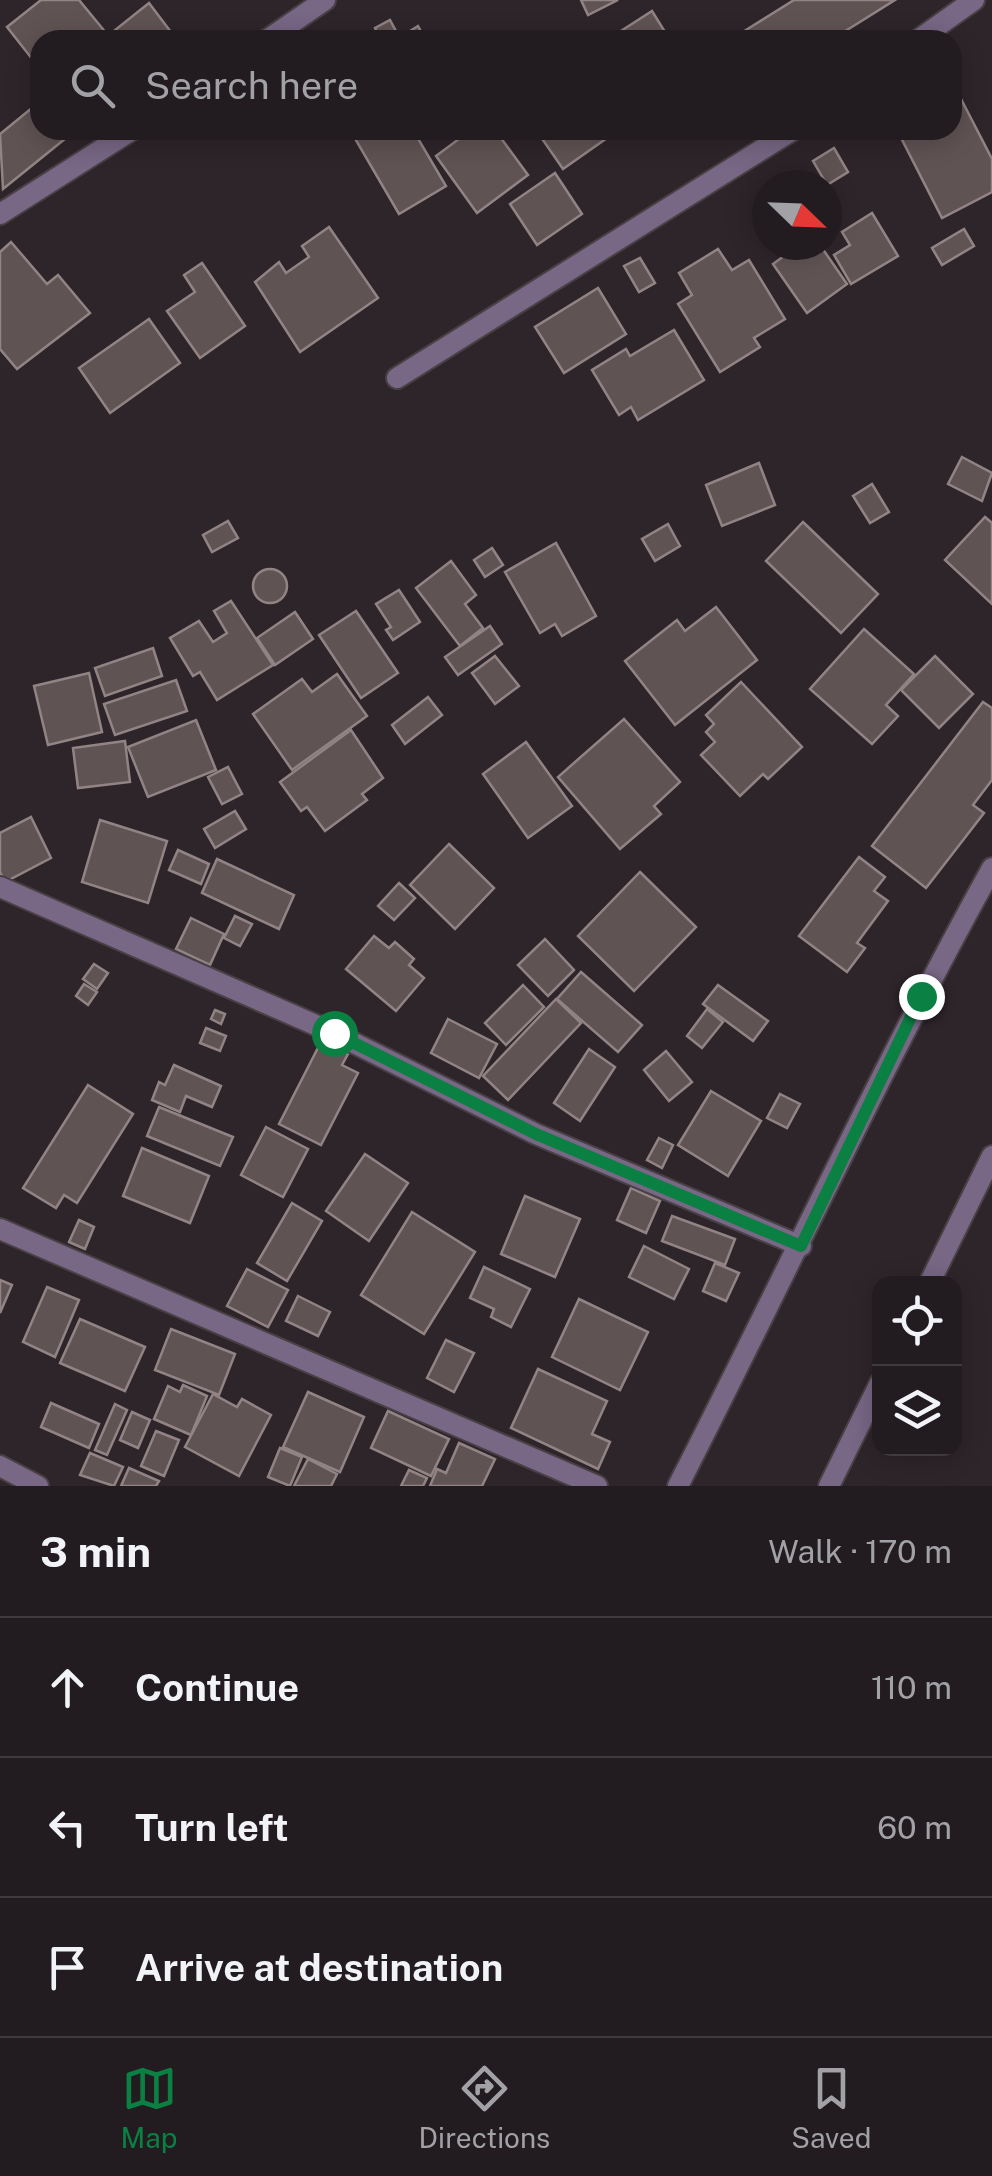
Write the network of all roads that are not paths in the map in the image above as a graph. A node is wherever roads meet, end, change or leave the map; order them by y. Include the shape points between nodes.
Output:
1 (326, 0) edge
2 (974, 0) edge
3 (282, 30) edge
4 (932, 30) edge
5 (116, 140) edge
6 (778, 140) edge
7 (0, 214) edge
8 (397, 378) dead end
9 (992, 868) edge
10 (0, 887) edge
11 (991, 1158) edge
12 (0, 1228) edge
13 (801, 1246) junction
14 (933, 1276) edge
15 (872, 1399) edge
16 (0, 1466) edge
17 (38, 1486) edge
18 (597, 1486) edge
19 (678, 1486) edge
20 (829, 1486) edge

1 - 3 street
2 - 4 street
5 - 7 street
6 - 8 street
9 - 13 street via 921,996
10 - 13 street via 334,1033 536,1134
11 - 14 street
12 - 18 street
13 - 19 street
15 - 20 street
16 - 17 street

